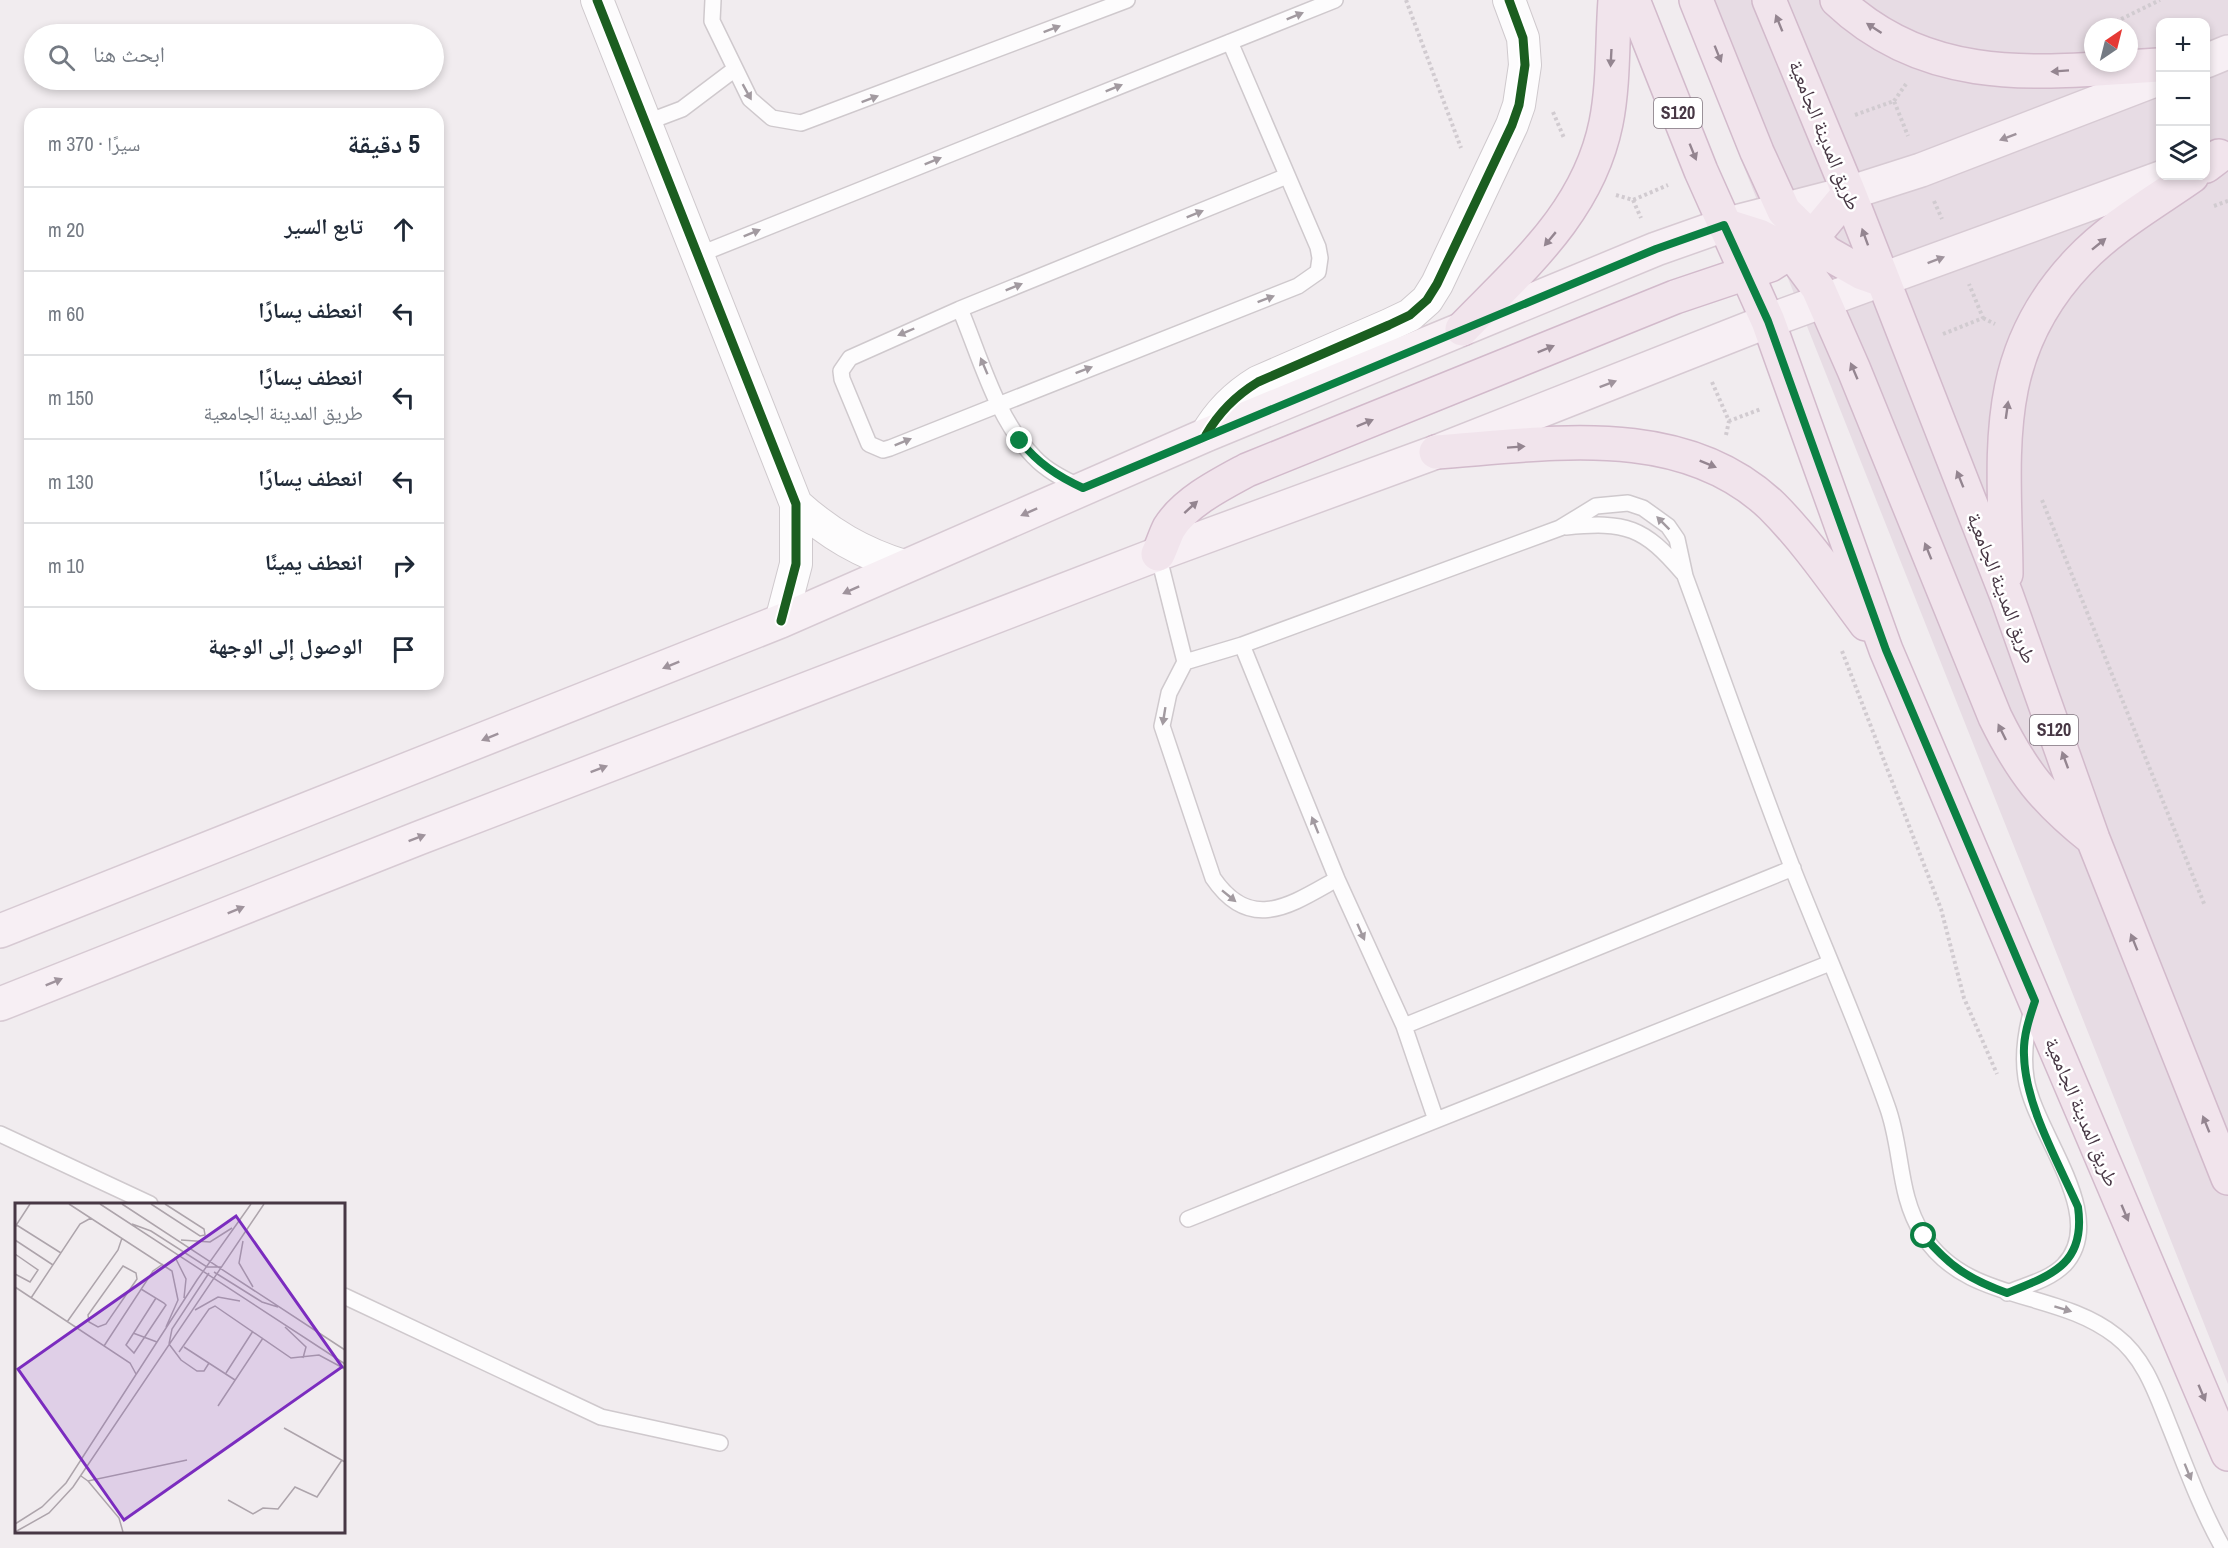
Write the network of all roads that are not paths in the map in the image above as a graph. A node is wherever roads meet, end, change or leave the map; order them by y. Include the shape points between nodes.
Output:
1 (597, 0) edge
2 (713, 0) edge
3 (1127, 0) edge
4 (1335, 0) edge
5 (1509, 0) edge
6 (1615, 0) edge
7 (1633, 0) edge
8 (1696, 0) edge
9 (1769, 0) edge
10 (1837, 0) edge
11 (1230, 42) junction
12 (2228, 52) edge
13 (2210, 59) edge
14 (2156, 65) edge
15 (735, 69) junction
16 (2156, 80) edge
17 (645, 123) junction
18 (1287, 176) junction
19 (2156, 180) edge
20 (2187, 180) edge
21 (1849, 194) junction
22 (1784, 211) junction
23 (1724, 225) junction
24 (1802, 246) junction
25 (698, 255) junction
26 (1746, 273) junction
27 (1882, 280) junction
28 (1824, 301) junction
29 (960, 309) junction
30 (1768, 321) junction
31 (1462, 329) junction
32 (999, 403) junction
33 (1206, 435) junction
34 (1436, 452) junction
35 (1083, 488) junction
36 (796, 504) junction
37 (1560, 528) junction
38 (1158, 554) junction
39 (904, 566) junction
40 (1685, 576) junction
41 (2006, 594) junction
42 (781, 621) junction
43 (1242, 645) junction
44 (1886, 650) junction
45 (1185, 663) junction
46 (2093, 839) junction
47 (1793, 868) junction
48 (1337, 879) junction
49 (0, 931) edge
50 (1830, 963) junction
51 (2035, 1001) junction
52 (0, 1004) edge
53 (1404, 1026) junction
54 (1436, 1120) junction
55 (0, 1134) edge
56 (2228, 1178) edge
57 (148, 1203) edge
58 (1188, 1219) dead end
59 (2007, 1293) junction
60 (345, 1296) edge
61 (720, 1443) dead end
62 (2228, 1454) edge
63 (2223, 1548) edge

1 - 17 street
2 - 15 lane via 712,21
15 -> 3 lane via 760,110 772,118 801,123
11 -> 4 lane
5 - 33 street via 1522,38 1525,65 1519,105 1453,254 1427,300 1410,315 1241,393 1226,406
6 -> 31 main road via 1606,122 1585,187 1547,243
7 -> 23 main road, طريق المدينة الجامعية / S120
8 -> 22 main road
21 -> 9 main road, طريق المدينة الجامعية / S120
14 -> 10 main road via 2045,72 2005,72 1966,66 1927,55 1886,36
11 - 18 lane
25 -> 11 lane
12 - 13 main road
15 - 17 lane via 682,109
16 -> 21 main road
17 - 25 street
29 -> 18 lane
32 -> 18 lane via 1310,280 1318,272 1318,247
27 -> 19 main road
41 -> 20 main road via 2005,426 2011,382 2025,340 2048,297 2080,259
21 - 22 main road
21 - 24 main road
27 -> 21 main road, طريق المدينة الجامعية / S120
22 - 23 main road
22 - 24 main road
23 - 24 main road
23 - 26 main road, طريق المدينة الجامعية / S120
23 - 31 main road
24 - 26 main road
24 - 27 main road
24 - 28 main road via 1810,275
25 - 36 street
26 - 30 main road, طريق المدينة الجامعية / S120
38 -> 26 main road via 1170,527 1193,504 1247,470 1675,297
27 - 28 main road
41 -> 27 main road, طريق المدينة الجامعية / S120
28 - 30 main road
46 -> 28 main road via 2060,813 2012,751
32 -> 29 lane
29 -> 32 lane via 858,353 843,364 842,380 865,438 883,450
34 -> 30 main road
30 - 44 main road, طريق المدينة الجامعية / S120
31 - 33 main road
32 - 35 lane via 1010,427 1035,459 1057,476
33 - 35 main road
34 - 38 main road
34 -> 44 main road via 1580,442 1621,444 1687,456 1719,469 1771,505
35 -> 39 main road
36 - 39 street via 846,543
36 - 42 street via 796,564
37 - 40 lane via 1600,524 1635,531 1665,552
40 -> 37 lane via 1677,539 1668,526 1643,508 1628,503 1596,506
37 - 43 lane
38 - 45 lane
52 -> 38 main road
39 -> 42 main road
40 - 47 lane
46 -> 41 main road, طريق المدينة الجامعية / S120
42 -> 49 main road
43 - 45 lane
48 -> 43 lane
44 - 51 main road, طريق المدينة الجامعية / S120
45 -> 48 lane via 1169,693 1161,726 1213,878 1236,902 1268,911 1283,909
56 -> 46 main road, طريق المدينة الجامعية / S120
47 - 50 lane
47 - 53 lane
48 -> 53 lane
50 - 54 lane
50 - 59 lane via 1888,1109 1902,1187 1911,1212 1924,1236 1954,1268 1972,1280
51 - 59 lane via 2027,1027 2026,1080 2078,1207 2079,1238 2073,1254 2050,1276
51 -> 62 main road, طريق المدينة الجامعية / S120
53 - 54 lane
54 - 58 lane
55 - 57 lane
59 -> 63 lane via 2086,1317 2130,1349 2150,1380 2209,1524
60 - 61 lane via 601,1417

